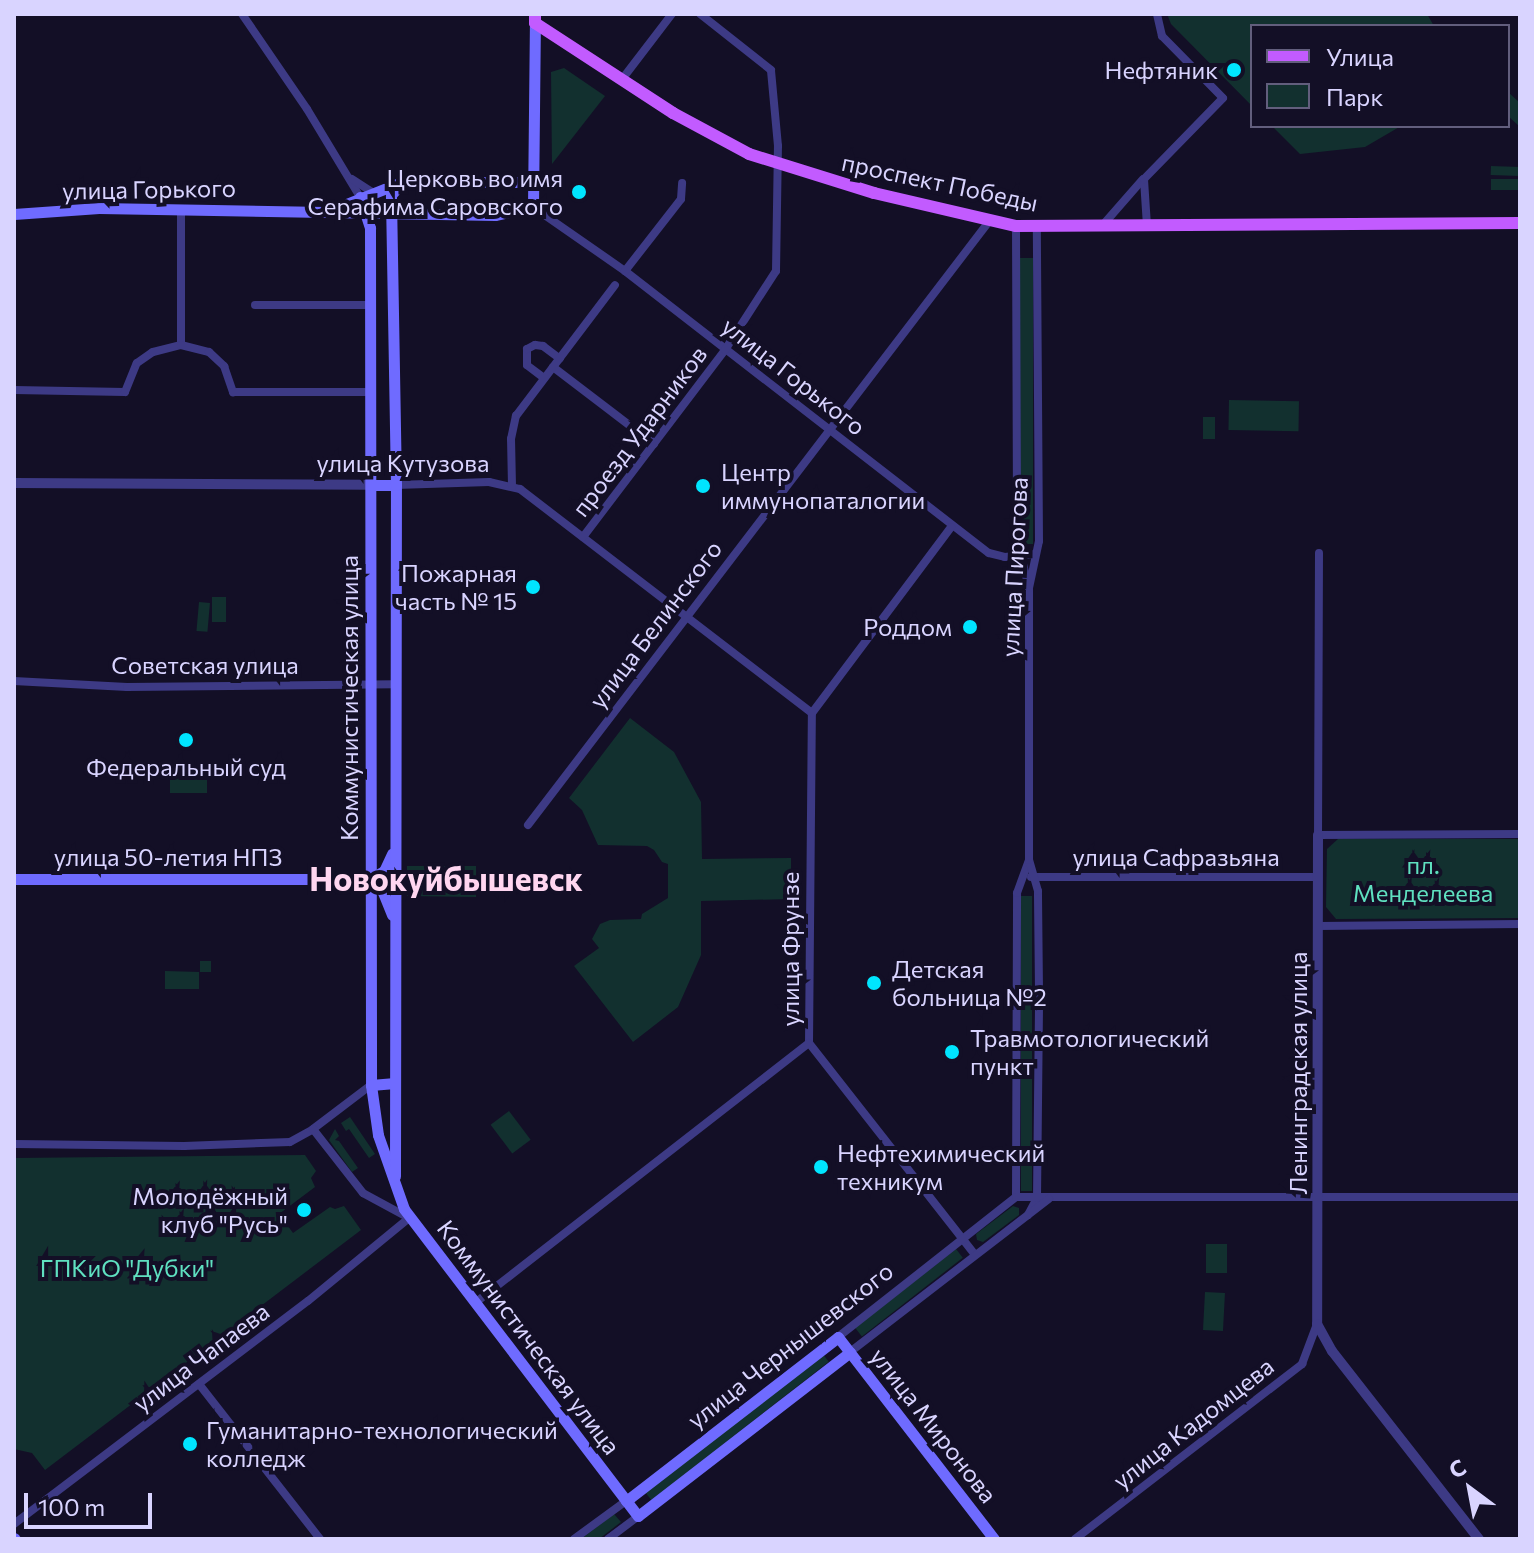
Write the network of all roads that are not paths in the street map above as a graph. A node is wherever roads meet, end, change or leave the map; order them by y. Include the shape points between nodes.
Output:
1 (242, 14) edge
2 (672, 14) edge
3 (700, 14) edge
4 (1157, 14) edge
5 (535, 18) edge
6 (623, 78) junction
7 (778, 163) junction
8 (1144, 179) junction
9 (402, 182) junction
10 (531, 182) junction
11 (682, 183) dead end
12 (366, 194) junction
13 (533, 207) junction
14 (181, 209) junction
15 (332, 210) junction
16 (367, 212) junction
17 (14, 214) edge
18 (392, 214) junction
19 (990, 220) junction
20 (1520, 223) edge
21 (1016, 226) junction
22 (1101, 226) junction
23 (1147, 226) junction
24 (1037, 227) junction
25 (625, 271) junction
26 (615, 285) dead end
27 (255, 305) dead end
28 (369, 305) junction
29 (181, 345) junction
30 (725, 350) junction
31 (560, 359) junction
32 (553, 367) junction
33 (544, 378) junction
34 (14, 390) edge
35 (371, 392) junction
36 (828, 429) junction
37 (654, 444) junction
38 (14, 483) edge
39 (371, 485) junction
40 (396, 485) junction
41 (512, 486) junction
42 (951, 527) junction
43 (583, 537) junction
44 (1319, 553) dead end
45 (1035, 554) junction
46 (1021, 556) junction
47 (1029, 588) junction
48 (687, 615) junction
49 (14, 681) edge
50 (370, 684) junction
51 (395, 684) junction
52 (812, 713) junction
53 (396, 825) junction
54 (528, 825) dead end
55 (1520, 834) edge
56 (1318, 835) junction
57 (1029, 860) junction
58 (1022, 877) junction
59 (1034, 877) junction
60 (1318, 877) junction
61 (14, 879) edge
62 (370, 879) junction
63 (1520, 924) edge
64 (1318, 926) junction
65 (396, 936) junction
66 (809, 1043) junction
67 (395, 1083) junction
68 (371, 1085) junction
69 (313, 1129) junction
70 (14, 1144) edge
71 (395, 1180) junction
72 (1016, 1197) junction
73 (1520, 1197) edge
74 (1037, 1198) junction
75 (1050, 1198) junction
76 (1318, 1198) junction
77 (1028, 1215) junction
78 (409, 1218) junction
79 (962, 1239) junction
80 (975, 1255) junction
81 (475, 1303) junction
82 (1317, 1324) junction
83 (838, 1337) junction
84 (850, 1352) junction
85 (199, 1384) junction
86 (626, 1501) junction
87 (638, 1516) junction
88 (14, 1524) edge
89 (320, 1539) edge
90 (574, 1539) edge
91 (608, 1539) edge
92 (994, 1539) edge
93 (1075, 1539) edge
94 (1479, 1539) edge

1 - 12 street
2 - 6 street
3 - 7 street, проезд Ударников via 771,70
4 - 8 street via 1162,36 1223,98
5 - 6 main road, проспект Победы
5 - 10 main road
6 - 7 main road, проспект Победы via 716,139
7 - 19 main road, проспект Победы via 874,193
7 - 30 street, проезд Ударников via 776,271
8 - 22 street
8 - 23 street
9 - 10 main road
9 - 12 main road
9 - 18 main road, Коммунистическая улица via 392,191
10 - 13 main road
11 - 25 street via 681,199
12 - 15 main road
12 - 16 main road
12 - 18 main road
13 - 18 main road, улица Горького via 495,215
13 - 25 street, улица Горького
14 - 15 main road, улица Горького
14 - 17 main road, улица Горького
14 - 29 street
15 - 16 main road, улица Горького
16 - 18 main road, улица Горького
16 - 28 main road, Коммунистическая улица
18 - 40 main road, Коммунистическая улица
19 - 21 main road, проспект Победы
19 - 36 street, улица Белинского
20 - 23 main road, проспект Победы
21 - 24 main road, проспект Победы
21 - 46 street, улица Пирогова
22 - 23 main road, проспект Победы
22 - 24 main road, проспект Победы
24 - 45 street, улица Пирогова
25 - 30 street, улица Горького
26 - 31 street
27 - 28 street
28 - 35 main road, Коммунистическая улица
29 - 34 street via 153,352 137,363 125,392
29 - 35 street via 209,352 224,366 233,392
30 - 36 street, улица Горького
30 - 37 street, проезд Ударников
31 - 32 street
31 - 33 street via 539,345 527,349 527,365
32 - 33 street
32 - 37 street
33 - 41 street via 516,416
35 - 39 main road, Коммунистическая улица
36 - 42 street, улица Горького
36 - 48 street, улица Белинского
37 - 43 street, проезд Ударников
38 - 39 street, улица Кутузова
39 - 40 main road, улица Кутузова
39 - 50 main road, Коммунистическая улица
40 - 41 street, улица Кутузова
40 - 51 main road, Коммунистическая улица
41 - 43 street, улица Кутузова
42 - 46 street, улица Горького via 989,553
42 - 52 street
43 - 48 street, улица Кутузова
44 - 56 street, Ленинградская улица
45 - 46 street, улица Горького
45 - 47 street, улица Пирогова
46 - 47 street, улица Пирогова
47 - 57 street, улица Пирогова
48 - 52 street, улица Кутузова
48 - 54 street, улица Белинского
49 - 50 street, Советская улица via 127,687
50 - 51 street, Советская улица
50 - 62 main road, Коммунистическая улица
51 - 53 main road, Коммунистическая улица
52 - 66 street, улица Фрунзе
53 - 62 main road via 391,862
53 - 65 main road, Коммунистическая улица
55 - 56 street
56 - 60 street, Ленинградская улица
57 - 58 street, улица Пирогова
57 - 59 street, улица Пирогова
58 - 59 street, улица Сафразьяна
58 - 72 street, улица Пирогова via 1017,893
59 - 60 street, улица Сафразьяна
59 - 74 street, улица Пирогова
60 - 64 street, Ленинградская улица
61 - 62 main road, улица 50-летия НПЗ
62 - 65 main road via 390,903
62 - 68 main road, Коммунистическая улица
63 - 64 street
64 - 76 street, Ленинградская улица
65 - 67 main road, Коммунистическая улица
66 - 79 street
66 - 81 street, улица Фрунзе
67 - 68 main road
67 - 71 main road, Коммунистическая улица
68 - 69 street
68 - 71 main road, Коммунистическая улица via 378,1135
69 - 70 street via 290,1142 269,1144
69 - 78 street via 363,1193
71 - 78 main road, Коммунистическая улица
72 - 74 street
72 - 79 street, улица Чернышевского
73 - 76 street
74 - 75 street
74 - 77 street, улица Чернышевского
75 - 76 street
75 - 77 street
76 - 82 street, Ленинградская улица
77 - 80 street, улица Чернышевского
78 - 81 main road, Коммунистическая улица
78 - 85 street, улица Чапаева
79 - 80 street
79 - 83 street, улица Чернышевского
80 - 84 street, улица Чернышевского
81 - 86 main road, Коммунистическая улица
82 - 93 street, улица Кадомцева via 1302,1364
82 - 94 street via 1332,1351
83 - 84 main road, улица Миронова
83 - 86 main road, улица Чернышевского
84 - 87 main road, улица Чернышевского
84 - 92 main road, улица Миронова
85 - 88 street, улица Чапаева
85 - 89 street
86 - 87 main road, Коммунистическая улица
86 - 90 street, улица Чернышевского
87 - 91 street, улица Чернышевского

